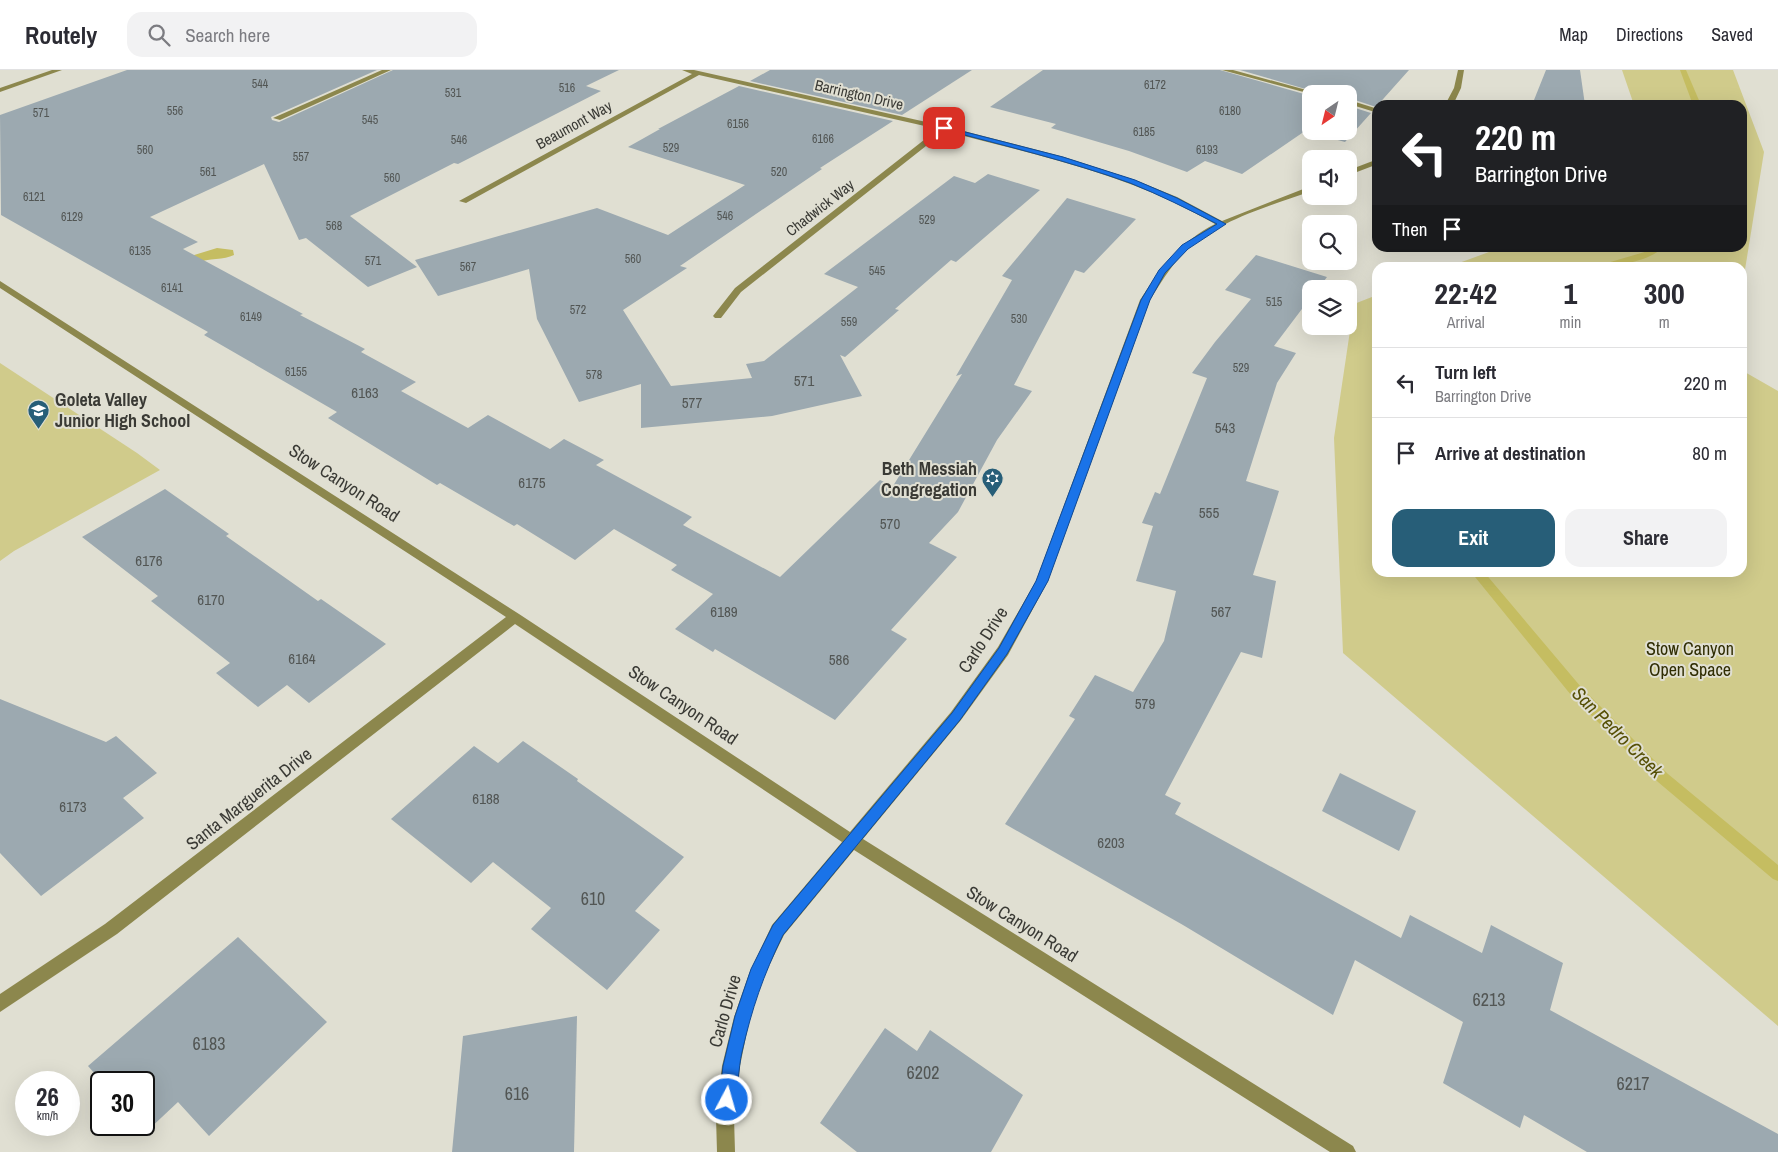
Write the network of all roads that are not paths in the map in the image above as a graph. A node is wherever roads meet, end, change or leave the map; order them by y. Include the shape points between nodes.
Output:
1 (59, 70) edge
2 (388, 70) edge
3 (685, 70) edge
4 (1225, 70) edge
5 (1461, 70) edge
6 (698, 73) junction
7 (0, 90) edge
8 (1302, 90) edge
9 (1452, 100) edge
10 (1358, 104) edge
11 (1372, 108) edge
12 (277, 118) dead end
13 (944, 128) junction
14 (1372, 163) edge
15 (1357, 170) edge
16 (1302, 192) edge
17 (463, 201) dead end
18 (1222, 224) junction
19 (0, 284) edge
20 (718, 316) dead end
21 (515, 617) junction
22 (852, 841) junction
23 (0, 1004) edge
24 (726, 1152) edge
25 (1348, 1152) edge

1 - 7 street
2 - 12 street
3 - 6 street, Barrington Drive
4 - 8 street
5 - 9 street
6 - 13 street, Barrington Drive
6 - 17 street, Beaumont Way
10 - 11 street
13 - 18 street, Barrington Drive via 1061,158 1132,182
13 - 20 street, Chadwick Way via 738,290
14 - 15 street
16 - 18 street, Carlo Drive
18 - 22 street, Carlo Drive via 1185,247 1162,272 1145,300 1042,581 1003,651 956,716
19 - 21 street, Stow Canyon Road
21 - 22 street, Stow Canyon Road
21 - 23 street, Santa Marguerita Drive via 111,929
22 - 24 street, Carlo Drive via 778,930 757,974 742,1016 731,1066 725,1117
22 - 25 street, Stow Canyon Road

